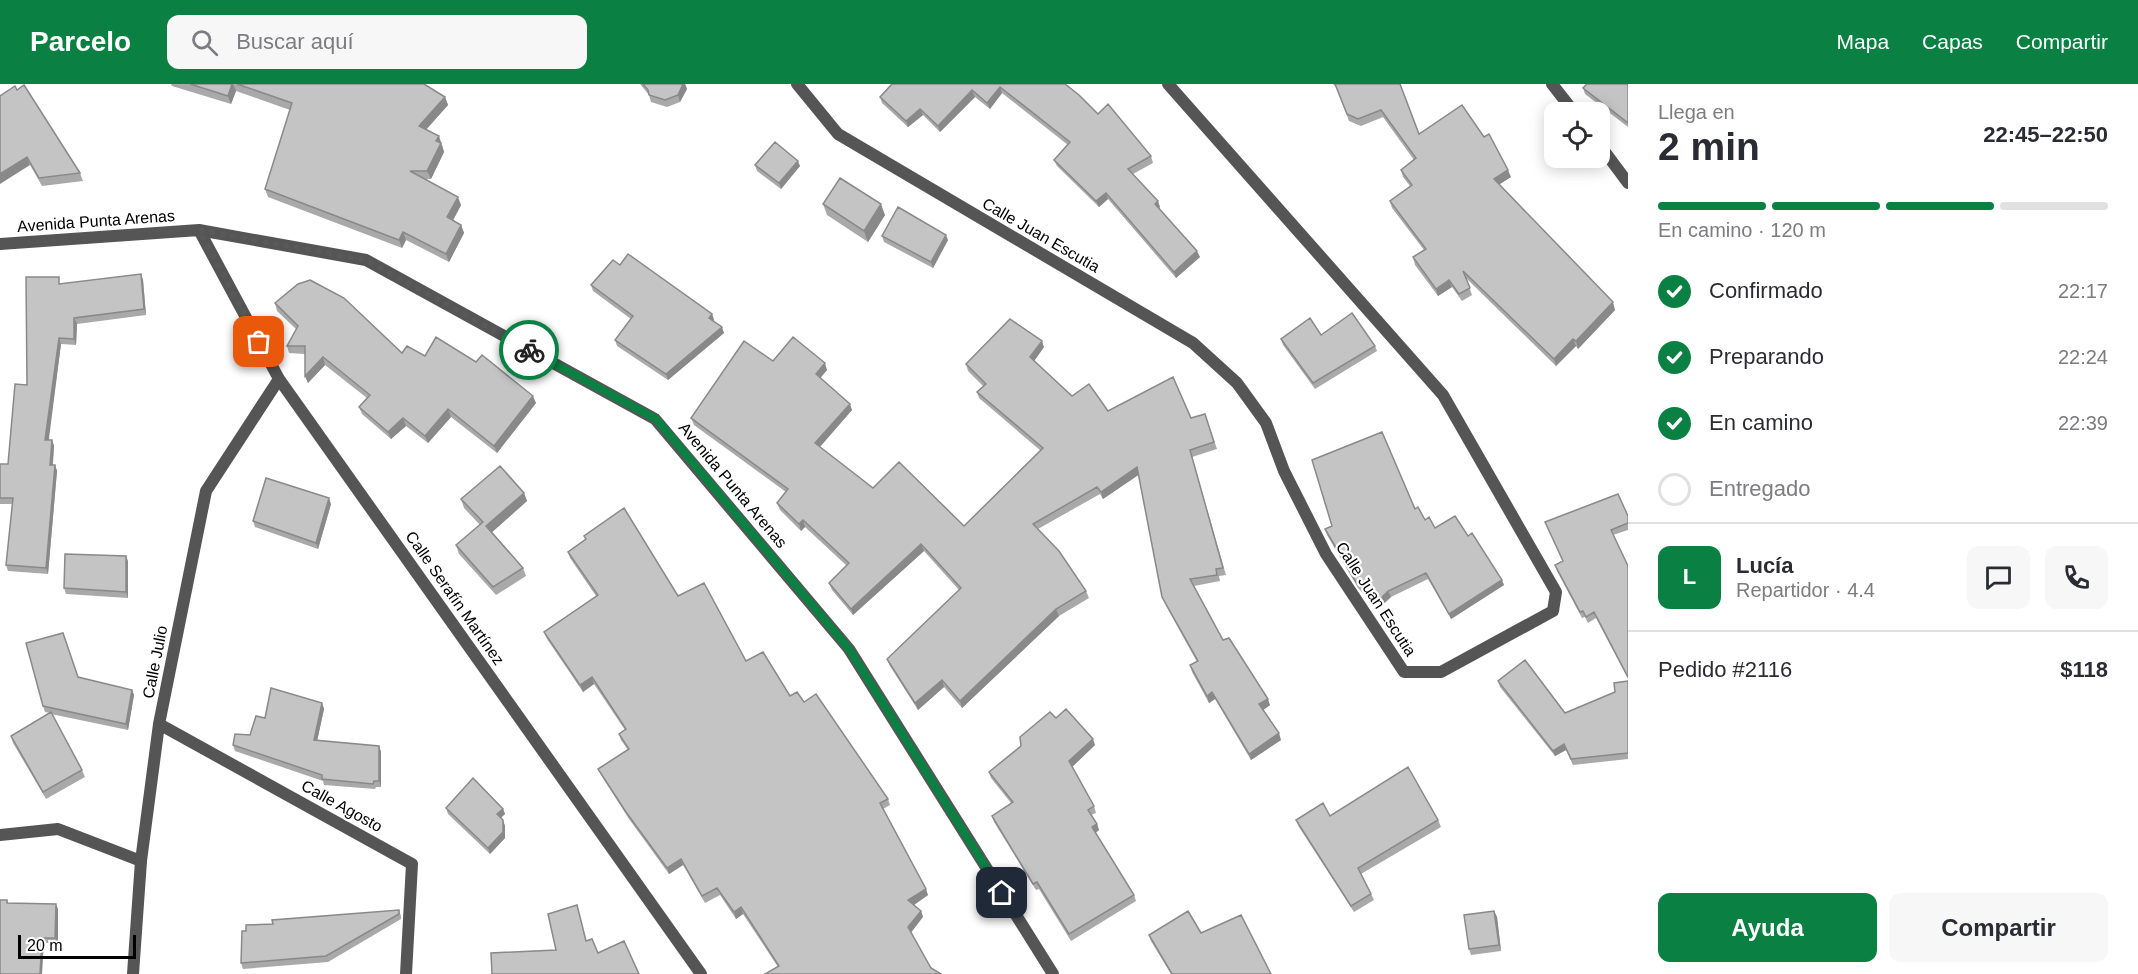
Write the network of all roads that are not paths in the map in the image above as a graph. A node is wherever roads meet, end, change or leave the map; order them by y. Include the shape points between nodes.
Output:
1 (797, 84) edge
2 (1168, 84) edge
3 (1552, 84) edge
4 (1566, 102) edge
5 (1610, 159) edge
6 (1628, 183) edge
7 (199, 230) junction
8 (0, 244) edge
9 (279, 379) junction
10 (159, 724) junction
11 (0, 835) edge
12 (141, 861) junction
13 (133, 974) edge
14 (406, 974) edge
15 (702, 974) edge
16 (1053, 974) edge

1 - 2 street, Calle Juan Escutia via 838,134 1193,343 1237,383 1266,423 1284,471 1326,554 1404,672 1441,672 1553,612 1556,592 1443,395
3 - 4 street
5 - 6 street
7 - 8 street, Avenida Punta Arenas
7 - 9 street, Calle Serafín Martínez
7 - 16 street, Avenida Punta Arenas via 366,260 656,419 849,649
9 - 10 street, Calle Julio via 206,491
9 - 15 street, Calle Serafín Martínez
10 - 12 street, Calle Julio
10 - 14 street, Calle Agosto via 412,864
11 - 12 street via 58,829
12 - 13 street, Calle Julio

